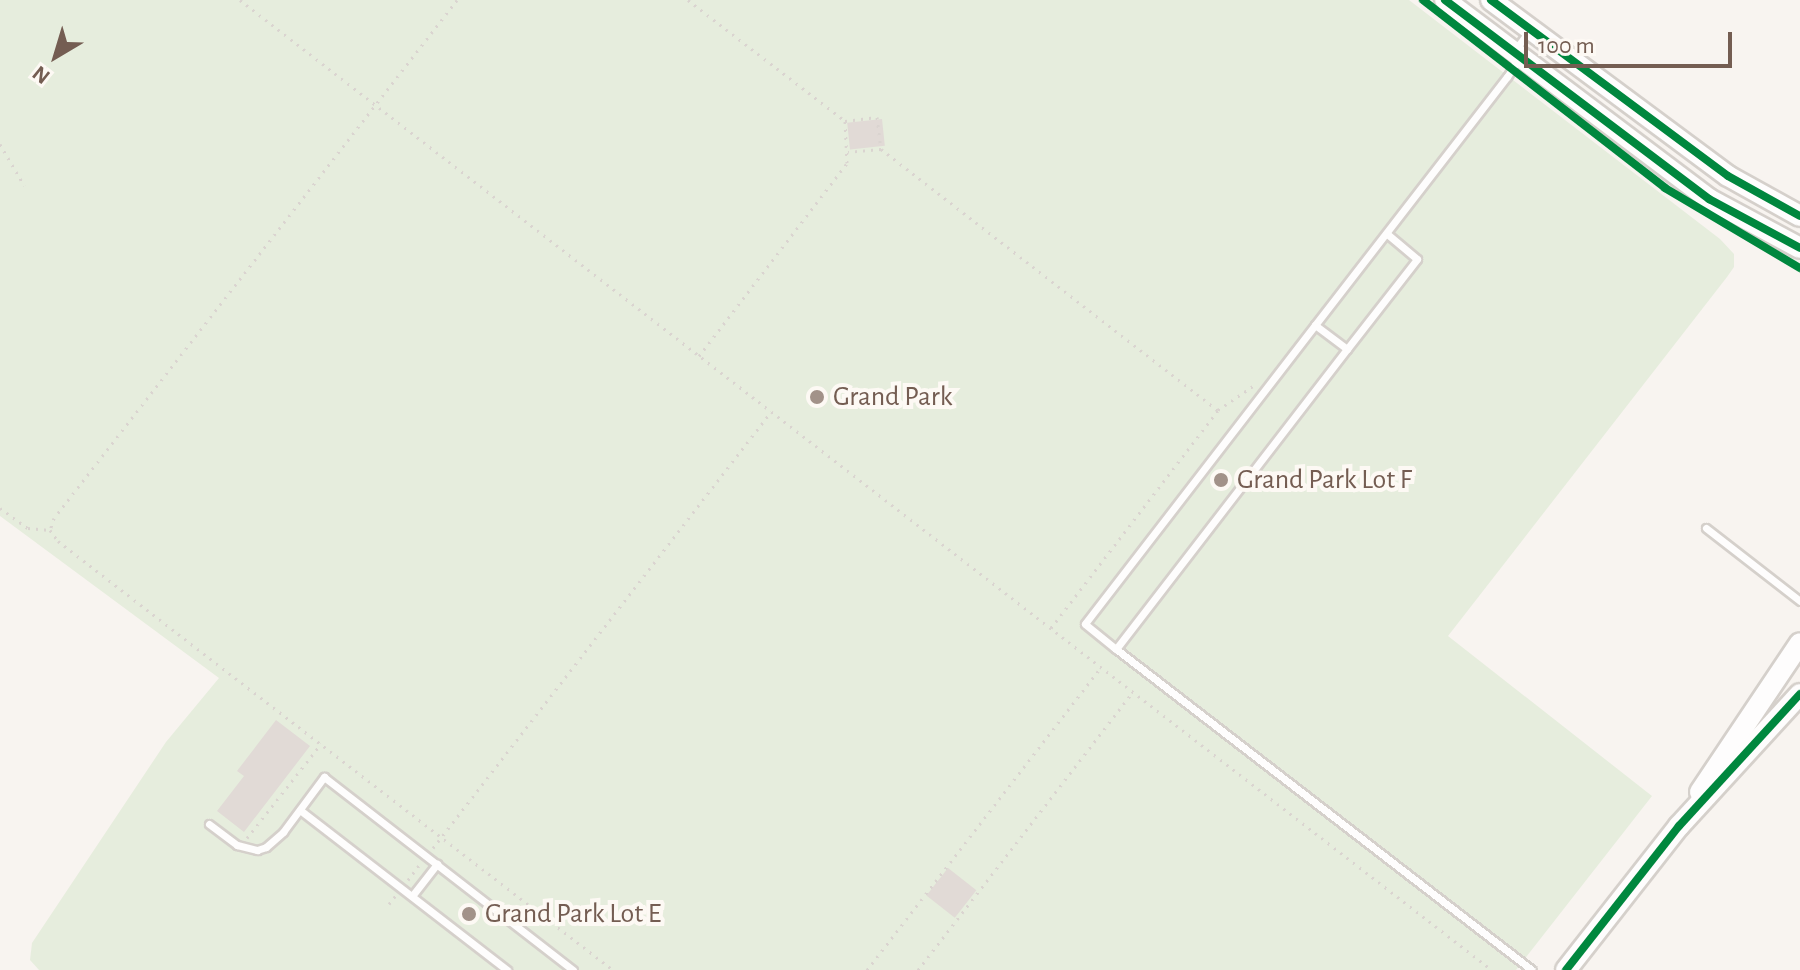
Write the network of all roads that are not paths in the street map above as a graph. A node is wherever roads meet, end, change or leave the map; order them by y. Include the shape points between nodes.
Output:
1 (1445, 0) edge
2 (1491, 0) edge
3 (1530, 30) junction
4 (1513, 53) junction
5 (1676, 139) junction
6 (1659, 163) junction
7 (1800, 216) edge
8 (1386, 233) junction
9 (1800, 248) edge
10 (1315, 325) junction
11 (1347, 349) junction
12 (1706, 528) dead end
13 (1800, 601) edge
14 (1800, 643) edge
15 (1116, 649) junction
16 (1800, 694) edge
17 (300, 810) junction
18 (209, 824) dead end
19 (1679, 826) junction
20 (437, 864) junction
21 (412, 896) junction
22 (507, 970) edge
23 (573, 970) edge
24 (1532, 970) edge
25 (1566, 970) edge

1 - 4 street
2 - 3 street
3 - 4 lane
3 - 5 street
4 - 6 street
4 - 8 lane via 1512,70
5 - 6 lane
5 - 7 street via 1728,176
6 - 9 street via 1709,199
8 - 10 lane
8 - 11 lane via 1417,259
10 - 11 lane
10 - 15 lane via 1085,624
11 - 15 lane
12 - 13 lane
14 - 19 street
15 - 24 lane
16 - 19 street
17 - 18 lane via 257,850 240,847
17 - 20 lane via 324,777
17 - 21 lane
19 - 25 street
20 - 21 lane
20 - 23 lane
21 - 22 lane

